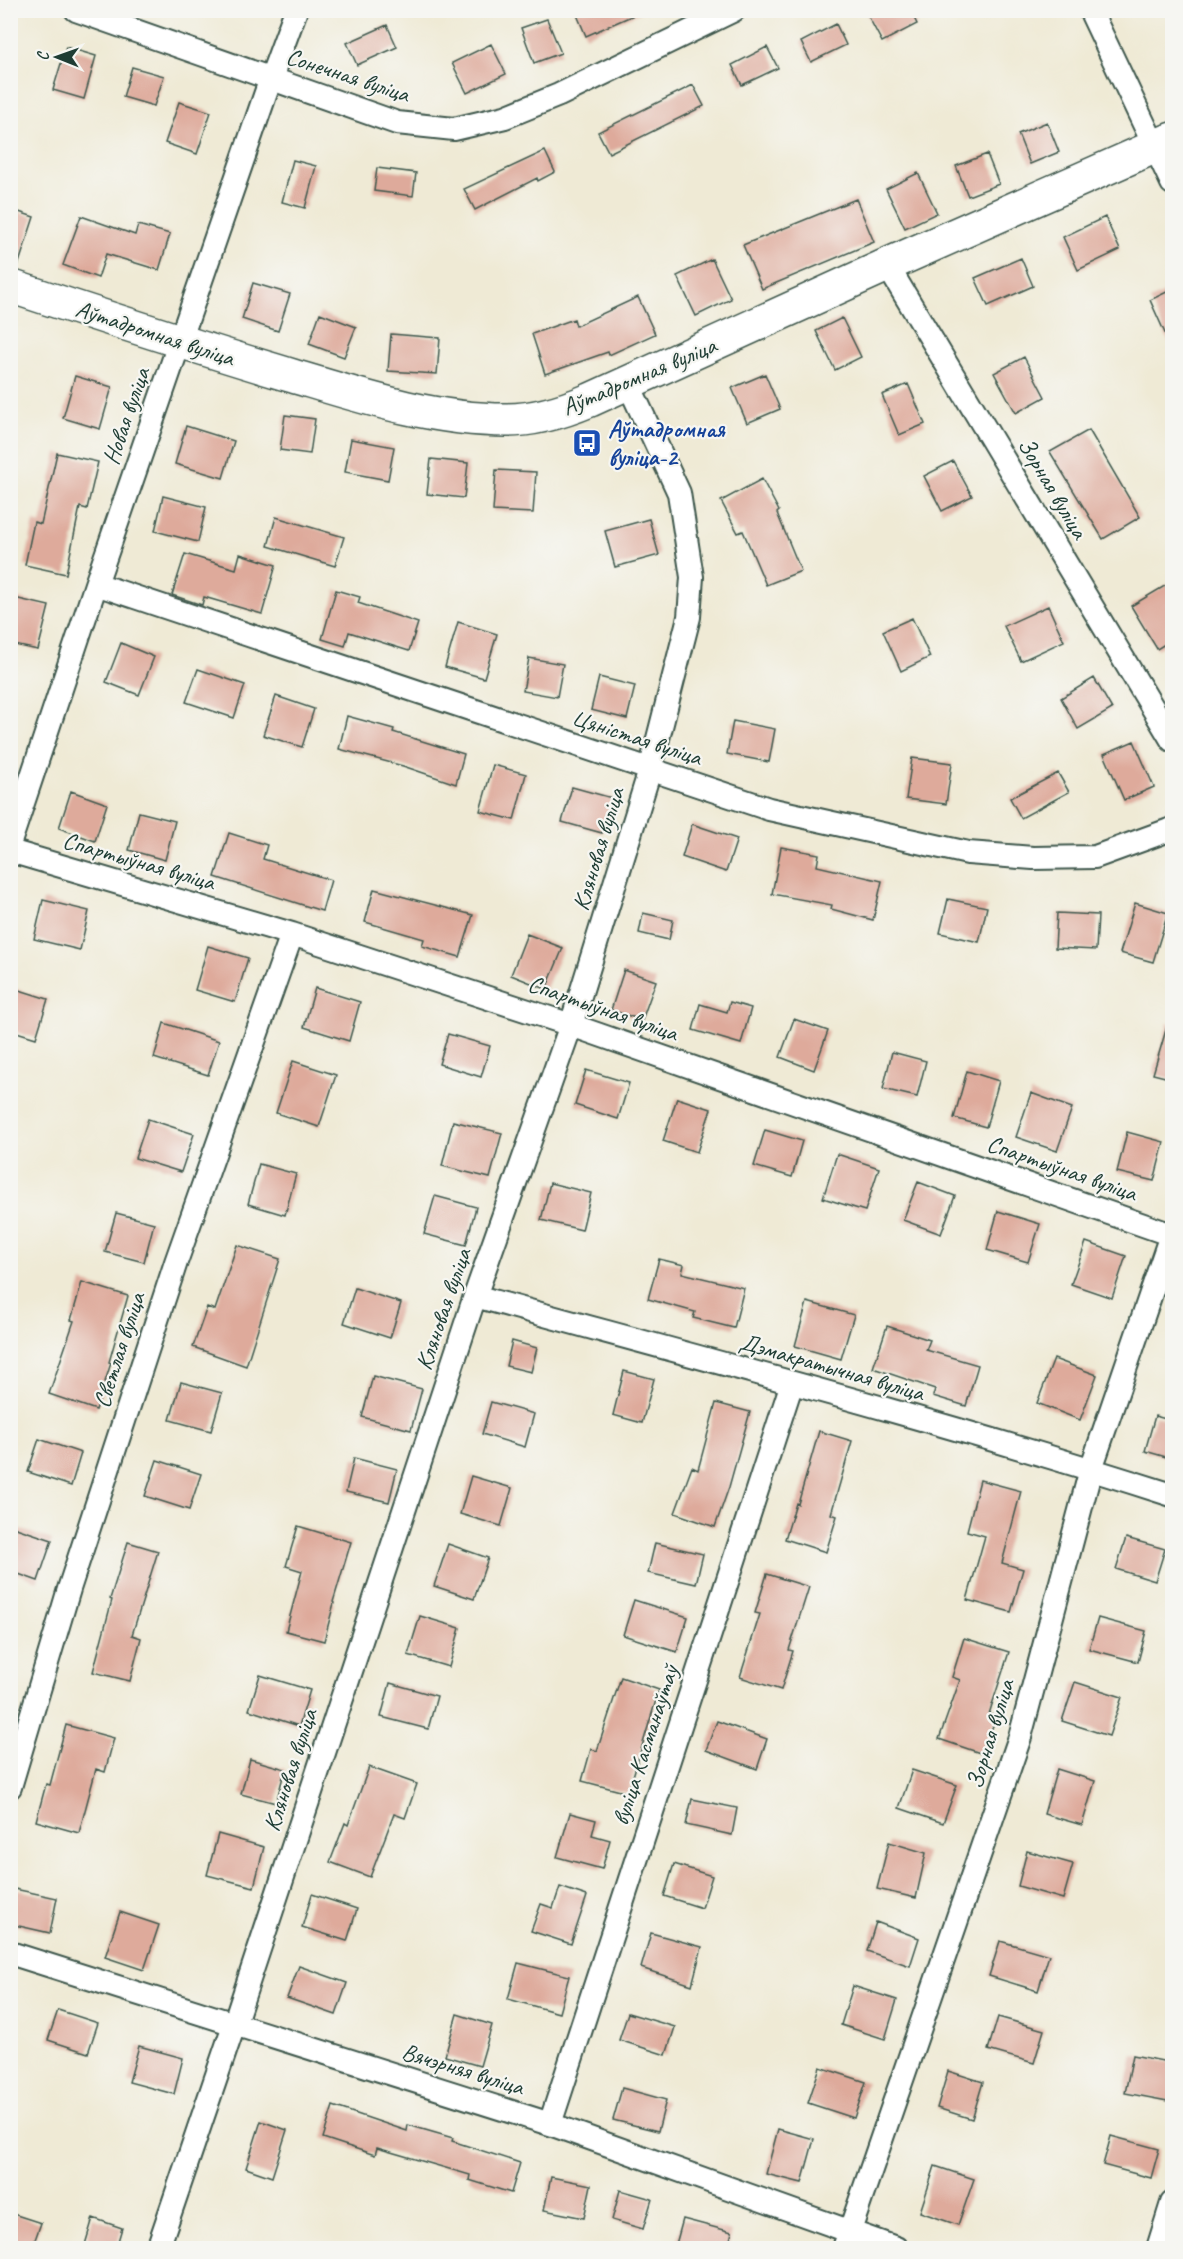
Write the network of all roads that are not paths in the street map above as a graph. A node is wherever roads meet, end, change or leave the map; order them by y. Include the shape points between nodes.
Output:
1 (76, 10) edge
2 (296, 10) edge
3 (734, 10) edge
4 (1090, 10) edge
5 (271, 78) junction
6 (1164, 143) edge
7 (1173, 183) edge
8 (887, 265) junction
9 (10, 286) edge
10 (180, 342) junction
11 (628, 383) junction
12 (96, 584) junction
13 (1173, 740) edge
14 (650, 770) junction
15 (1173, 829) edge
16 (10, 842) edge
17 (10, 851) edge
18 (292, 934) junction
19 (571, 1025) junction
20 (1172, 1234) edge
21 (475, 1296) junction
22 (792, 1383) junction
23 (1091, 1469) junction
24 (1173, 1496) edge
25 (10, 1786) edge
26 (10, 1953) edge
27 (234, 2025) junction
28 (550, 2124) junction
29 (1173, 2203) edge
30 (846, 2241) edge
31 (158, 2248) edge
32 (896, 2248) edge
33 (1158, 2248) edge

1 - 5 street, Сонечная вуліца
2 - 5 street, Новая вуліца
3 - 5 street, Сонечная вуліца via 558,95 506,117 454,129 397,123
4 - 6 street
5 - 10 street, Новая вуліца
6 - 7 street
6 - 8 street, Аўтадромная вуліца
8 - 11 street, Аўтадромная вуліца
8 - 13 street, Зорная вуліца
9 - 10 street, Аўтадромная вуліца
10 - 11 street, Аўтадромная вуліца via 392,405 487,419 532,418 574,407
10 - 12 street, Новая вуліца
11 - 14 street, Кляновая вуліца via 679,493 692,577 689,616
12 - 14 street, Цяністая вуліца
12 - 16 street, Новая вуліца
14 - 15 street, Цяністая вуліца via 769,809 968,853 1033,858 1095,856
14 - 19 street, Кляновая вуліца
17 - 18 street, Спартыўная вуліца
18 - 19 street, Спартыўная вуліца
18 - 25 street, Светлая вуліца via 169,1285 69,1589
19 - 20 street, Спартыўная вуліца
19 - 21 street, Кляновая вуліца
20 - 23 street, Зорная вуліца
21 - 22 street, Дэмакратычная вуліца
21 - 27 street, Кляновая вуліца
22 - 23 street, Дэмакратычная вуліца
22 - 28 street, вуліца Касманаўтаў
23 - 24 street, Дэмакратычная вуліца
23 - 30 street, Зорная вуліца via 1020,1737
26 - 27 street, Вячэрняя вуліца
27 - 28 street, Вячэрняя вуліца
27 - 31 street, Кляновая вуліца
28 - 30 street, Вячэрняя вуліца
29 - 33 street
30 - 32 street, Вячэрняя вуліца

